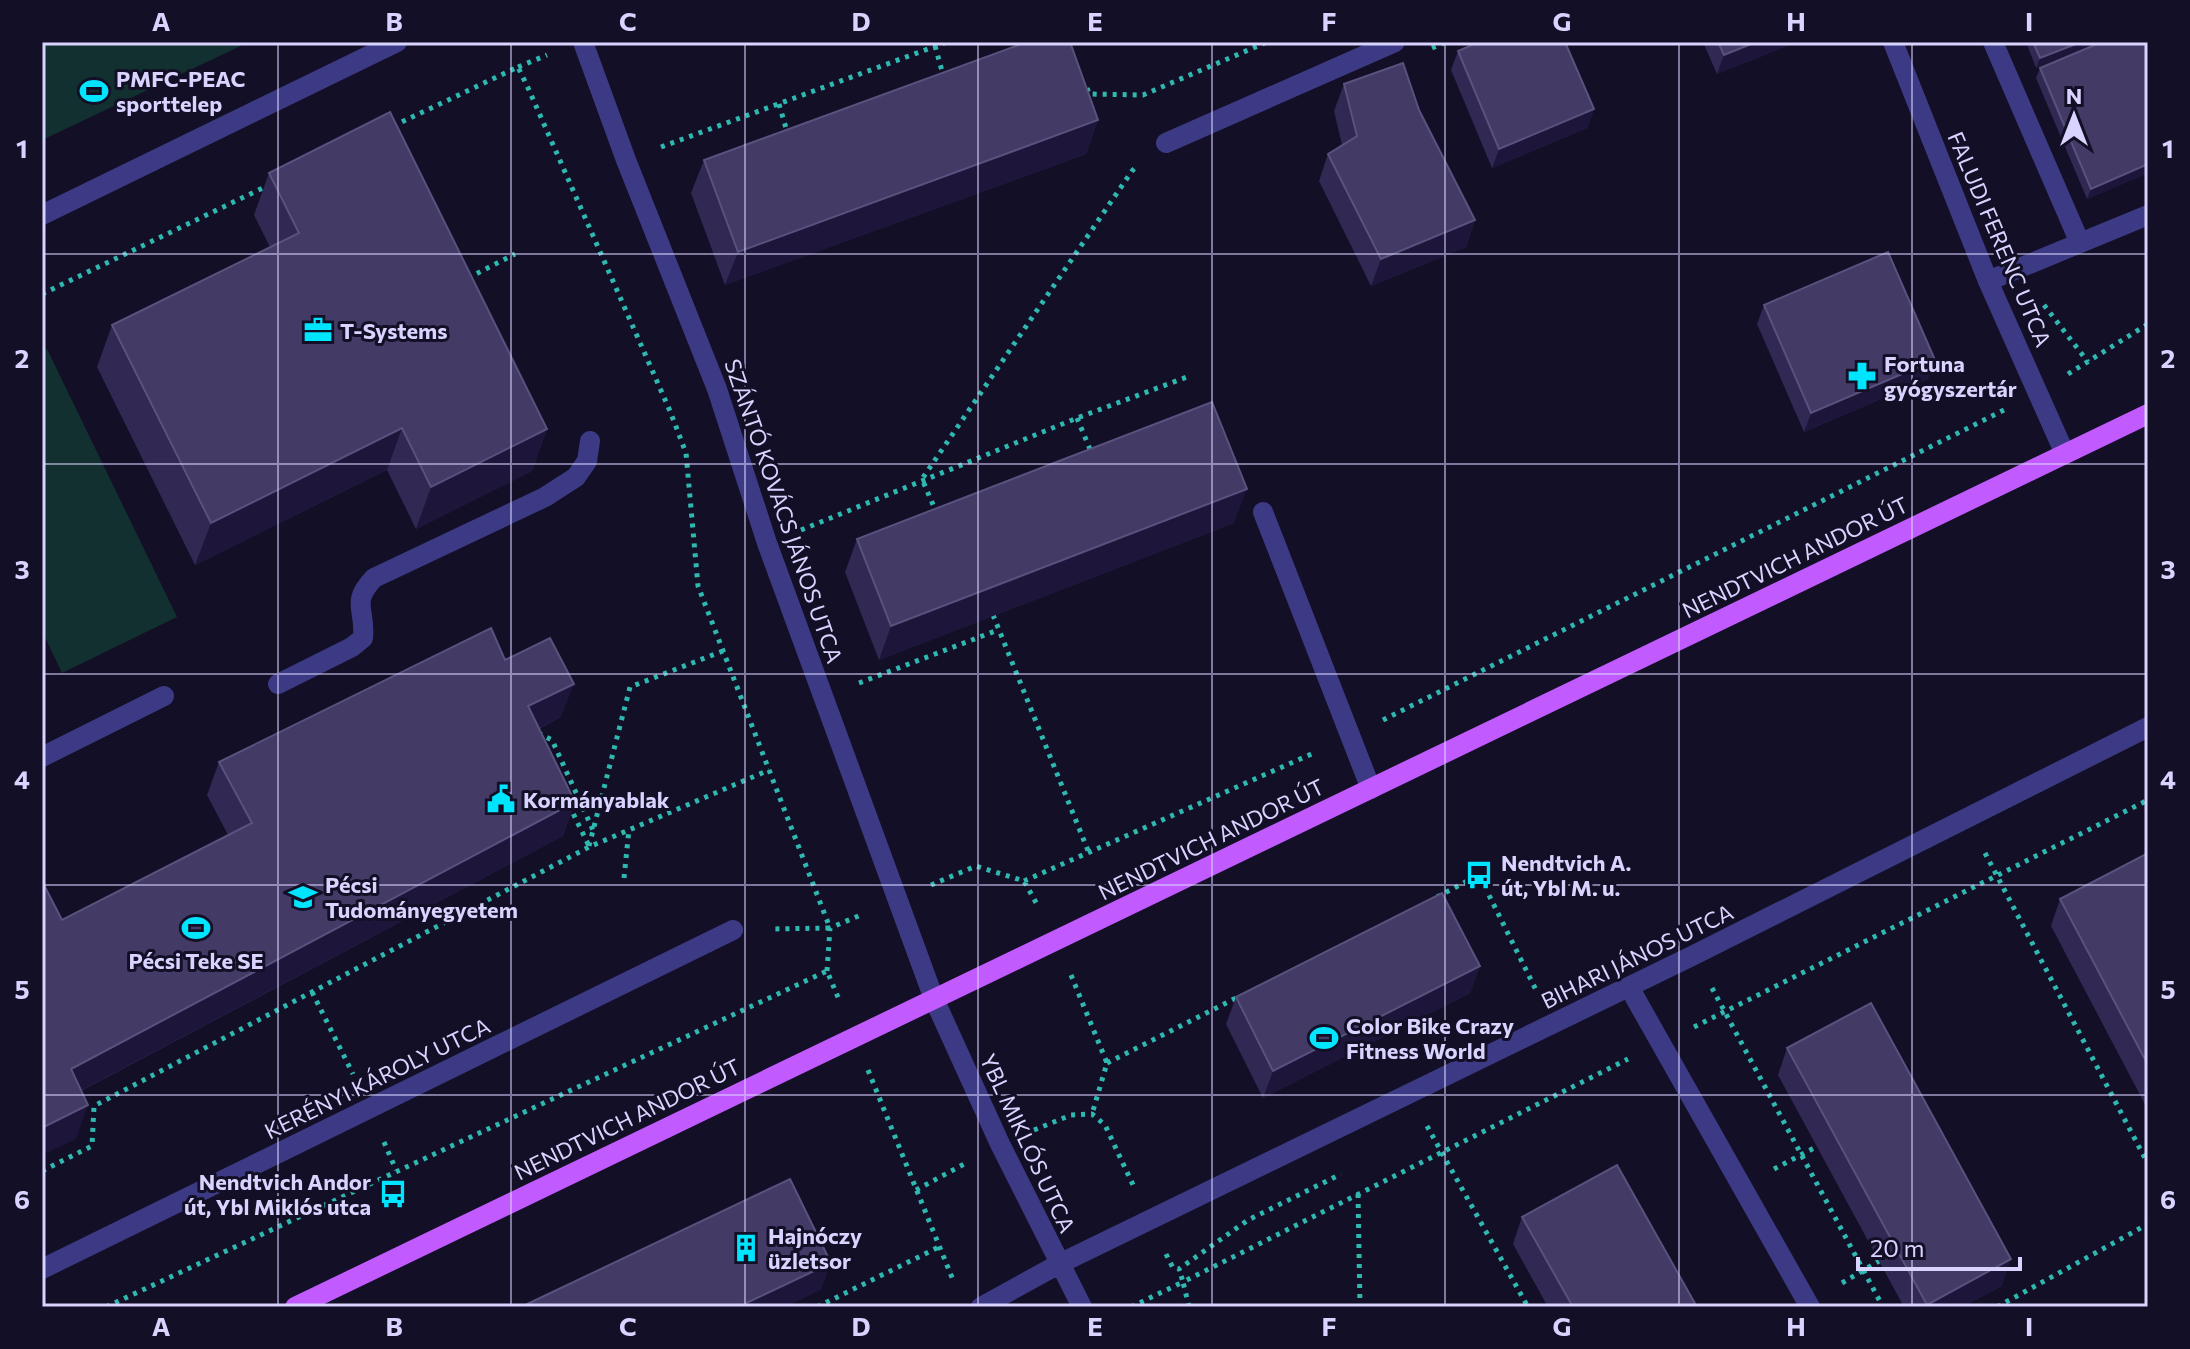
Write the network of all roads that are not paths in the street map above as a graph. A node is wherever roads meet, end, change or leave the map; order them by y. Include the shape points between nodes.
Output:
1 (397, 42) edge
2 (583, 42) edge
3 (1395, 42) edge
4 (1893, 42) edge
5 (1993, 42) edge
6 (1166, 143) road end
7 (42, 215) edge
8 (2148, 215) edge
9 (2080, 243) junction
10 (1988, 281) junction
11 (2148, 414) edge
12 (590, 441) dead end
13 (2065, 454) junction
14 (1263, 512) dead end
15 (278, 684) dead end
16 (164, 696) dead end
17 (2148, 727) edge
18 (42, 757) edge
19 (1371, 789) junction
20 (733, 930) road end
21 (1629, 987) junction
22 (934, 999) junction
23 (1059, 1264) junction
24 (42, 1269) edge
25 (295, 1307) edge
26 (981, 1307) edge
27 (1082, 1307) edge
28 (1810, 1307) edge

1 - 7 street
2 - 22 street, SZÁNTÓ KOVÁCS JÁNOS UTCA via 717,389 767,543
3 - 6 street
4 - 10 street, FALUDI FERENC UTCA
5 - 9 street
8 - 9 street
9 - 10 street
10 - 13 street, FALUDI FERENC UTCA
11 - 13 main road, NENDTVICH ANDOR ÚT
12 - 15 street via 587,461 576,477 545,497 374,578 359,603 363,638
13 - 19 main road, NENDTVICH ANDOR ÚT
14 - 19 street
16 - 18 street
17 - 21 street, BIHARI JÁNOS UTCA
19 - 22 main road, NENDTVICH ANDOR ÚT
20 - 24 street, KERÉNYI KÁROLY UTCA
21 - 23 street, BIHARI JÁNOS UTCA
21 - 28 street
22 - 23 street, YBL MIKLÓS UTCA
22 - 25 main road, NENDTVICH ANDOR ÚT
23 - 26 street, BIHARI JÁNOS UTCA
23 - 27 street, YBL MIKLÓS UTCA

